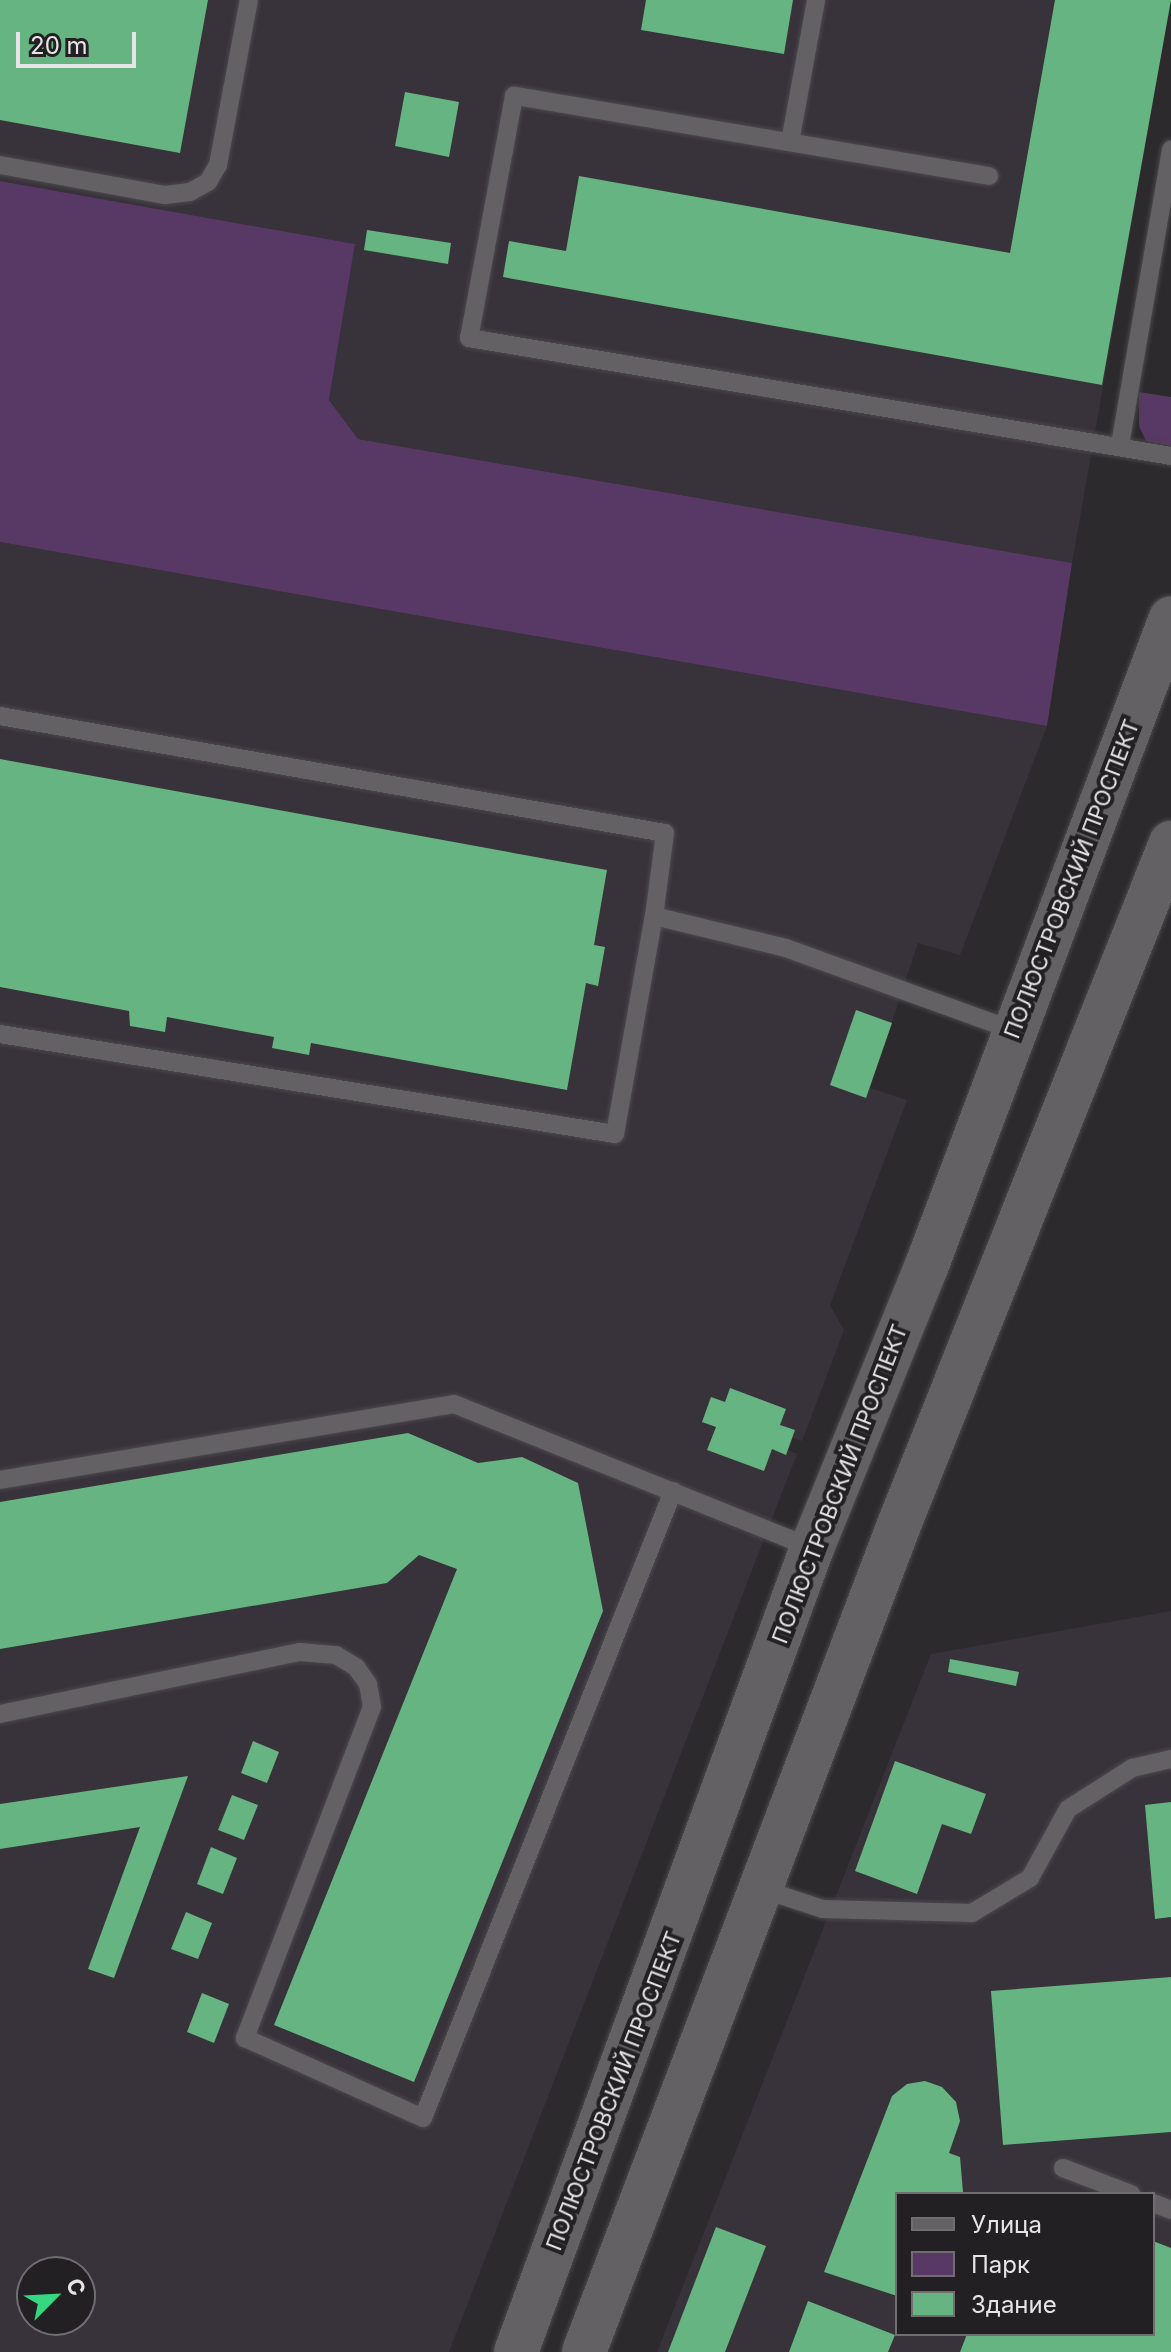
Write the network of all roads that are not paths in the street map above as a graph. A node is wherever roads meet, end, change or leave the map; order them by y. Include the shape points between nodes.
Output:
1 (249, 0) edge
2 (816, 0) edge
3 (790, 142) junction
4 (1171, 149) edge
5 (0, 165) edge
6 (989, 176) dead end
7 (1120, 445) junction
8 (1171, 456) edge
9 (1171, 618) edge
10 (0, 716) edge
11 (1171, 843) edge
12 (654, 916) junction
13 (1015, 1031) junction
14 (0, 1034) edge
15 (927, 1265) junction
16 (993, 1288) junction
17 (0, 1480) edge
18 (673, 1491) junction
19 (812, 1548) junction
20 (0, 1714) edge
21 (1171, 1759) edge
22 (759, 1888) junction
23 (1063, 2168) dead end
24 (1126, 2192) edge
25 (516, 2352) edge
26 (584, 2352) edge

1 - 5 lane via 218,165 208,182 190,192 165,195
2 - 3 lane
3 - 6 lane
3 - 7 lane via 514,96 469,338
4 - 7 lane
7 - 8 lane
9 - 13 main road, ПОЛЮСТРОВСКИЙ ПРОСПЕКТ
10 - 12 lane via 665,833
11 - 16 main road
12 - 13 lane via 786,948
12 - 14 lane via 615,1134
13 - 15 main road, ПОЛЮСТРОВСКИЙ ПРОСПЕКТ
15 - 16 main road
15 - 19 main road, ПОЛЮСТРОВСКИЙ ПРОСПЕКТ
16 - 22 main road
17 - 18 lane via 454,1404
18 - 19 lane
18 - 20 lane via 423,2118 245,2038 372,1707 368,1684 356,1667 336,1655 300,1652
19 - 25 main road, ПОЛЮСТРОВСКИЙ ПРОСПЕКТ
21 - 22 lane via 1132,1768 1068,1809 1030,1878 972,1913 823,1909
22 - 26 main road
23 - 24 lane

